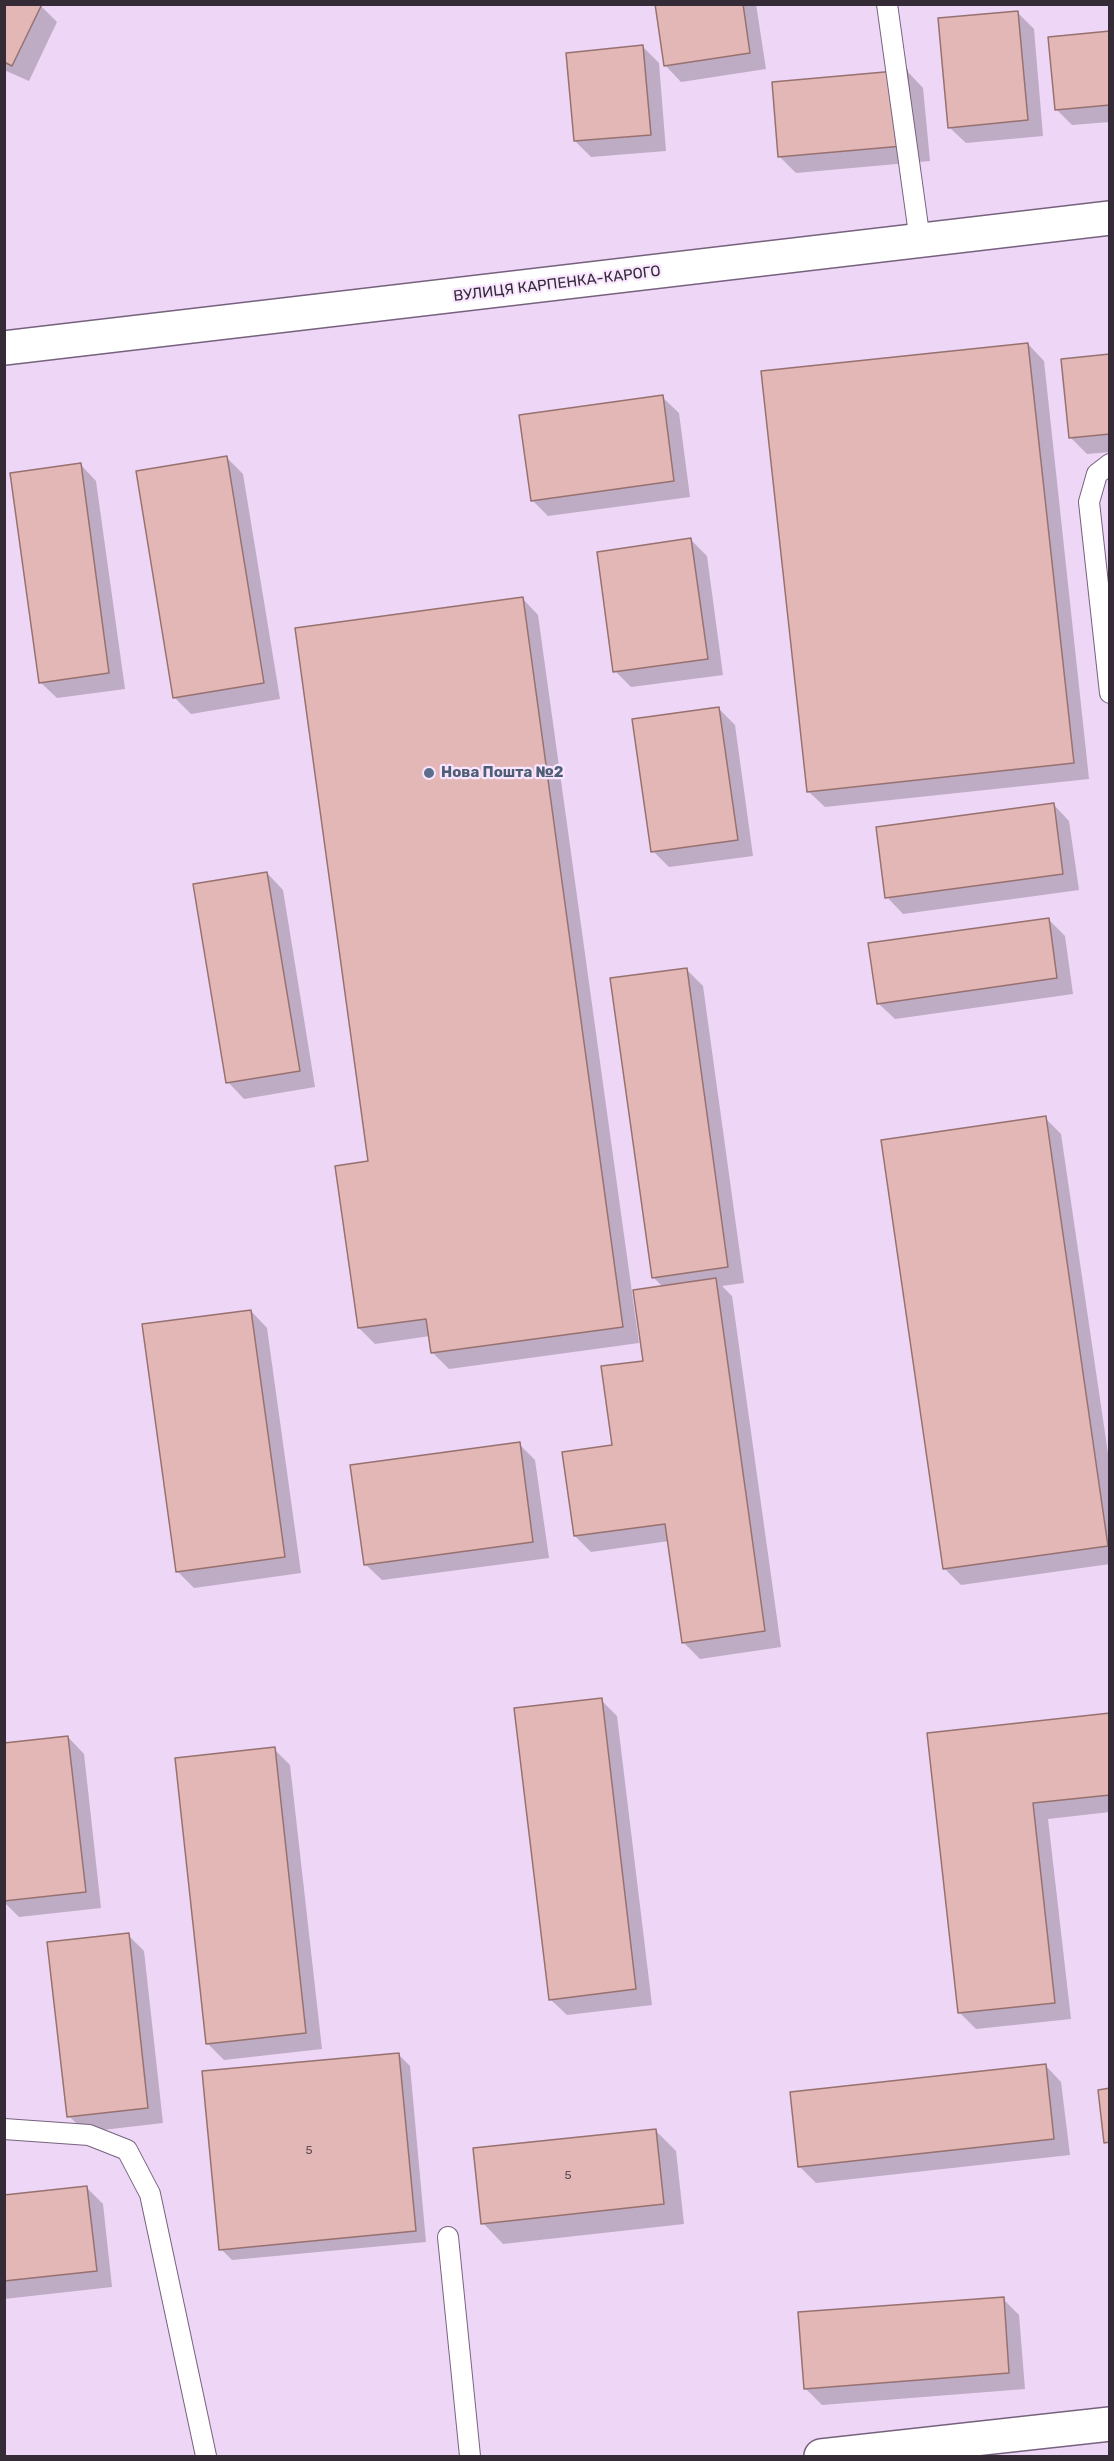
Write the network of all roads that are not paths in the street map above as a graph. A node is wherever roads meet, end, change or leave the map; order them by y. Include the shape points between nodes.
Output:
1 (887, 4) edge
2 (1110, 218) edge
3 (920, 241) junction
4 (4, 348) edge
5 (1110, 465) edge
6 (1110, 693) edge
7 (4, 2129) edge
8 (448, 2237) dead end
9 (1110, 2424) edge
10 (206, 2457) edge
11 (470, 2457) edge
12 (821, 2457) edge

1 - 3 lane
2 - 3 street, ВУЛИЦЯ КАРПЕНКА-КАРОГО
3 - 4 street, ВУЛИЦЯ КАРПЕНКА-КАРОГО
5 - 6 lane via 1097,474 1089,502
7 - 10 lane via 89,2135 127,2150 150,2194
8 - 11 lane
9 - 12 street

